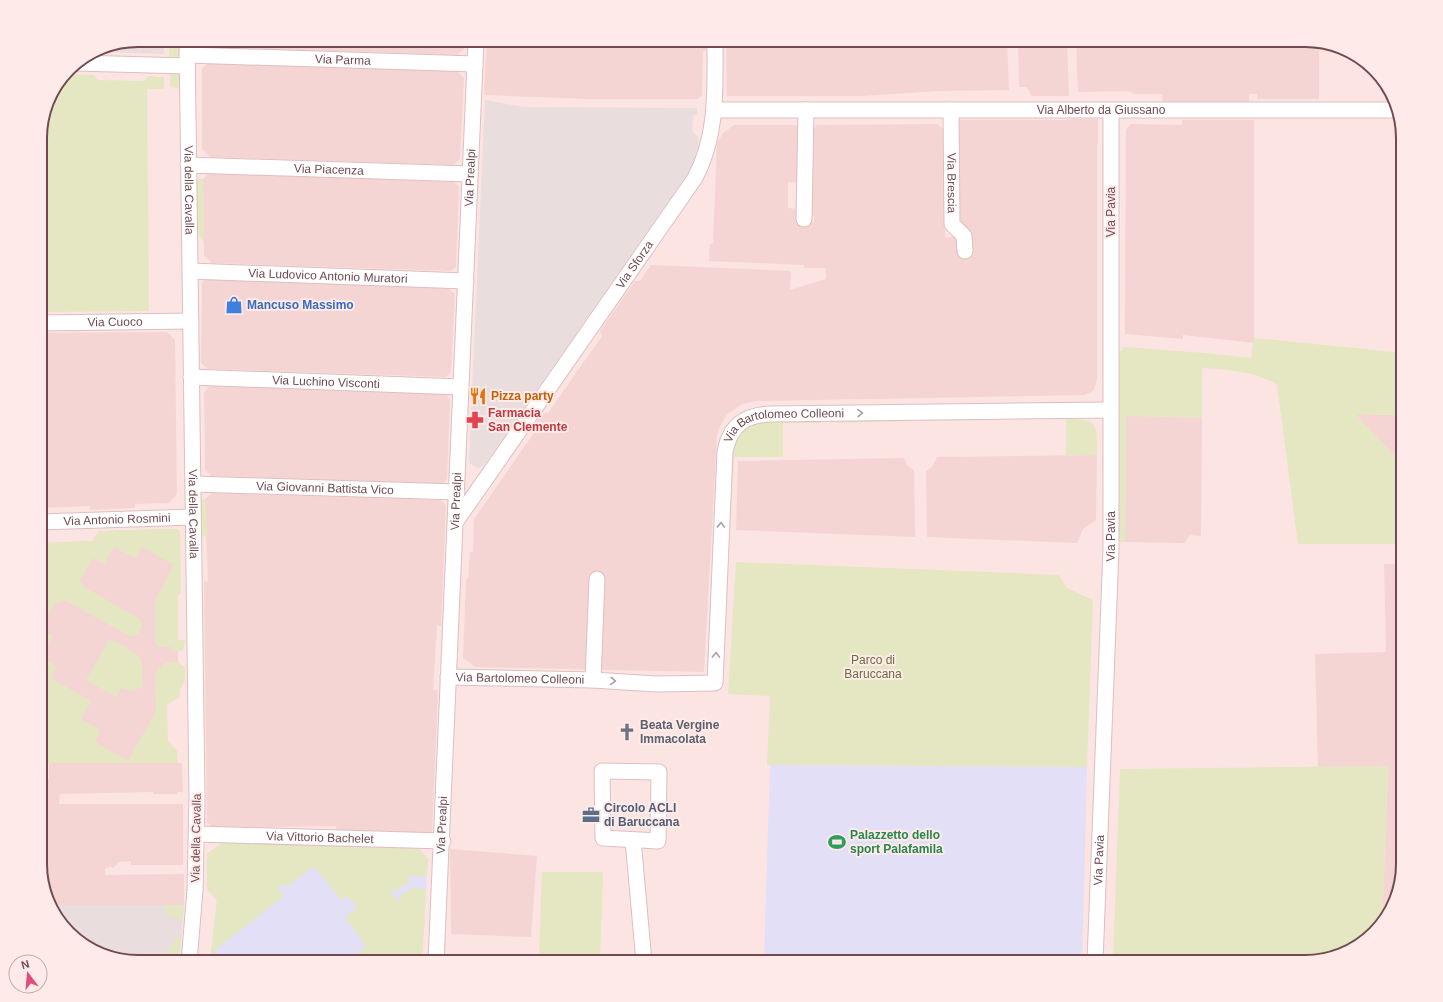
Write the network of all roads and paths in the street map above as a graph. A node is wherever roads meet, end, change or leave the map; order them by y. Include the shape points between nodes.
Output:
1 (476, 47) edge
2 (715, 47) edge
3 (187, 53) edge
4 (88, 62) edge
5 (475, 64) junction
6 (714, 110) junction
7 (806, 110) junction
8 (951, 110) junction
9 (1110, 110) junction
10 (1391, 110) edge
11 (188, 165) junction
12 (470, 174) junction
13 (804, 219) dead end
14 (965, 251) dead end
15 (190, 271) junction
16 (466, 280) junction
17 (191, 321) junction
18 (47, 323) edge
19 (191, 377) junction
20 (461, 387) junction
21 (1111, 410) junction
22 (494, 467) junction
23 (458, 477) junction
24 (193, 484) junction
25 (457, 492) junction
26 (193, 518) junction
27 (457, 520) junction
28 (47, 522) edge
29 (597, 579) dead end
30 (448, 677) junction
31 (592, 680) junction
32 (197, 834) junction
33 (633, 840) junction
34 (443, 841) junction
35 (190, 955) edge
36 (436, 955) edge
37 (643, 955) edge
38 (1095, 955) edge

1 - 5 street, Via Prealpi
2 - 6 street, Via Sforza
3 - 4 street
3 - 5 street, Via Parma
3 - 11 street, Via della Cavalla
5 - 12 street, Via Prealpi
6 - 7 street, Via Alberto da Giussano
6 - 22 street, Via Sforza via 707,150 695,178
7 - 8 street, Via Alberto da Giussano
7 - 13 street
8 - 9 street, Via Alberto da Giussano
8 - 14 street, Via Brescia via 952,224 964,236
9 - 10 street, Via Alberto da Giussano
9 - 21 street, Via Pavia
11 - 12 street, Via Piacenza
11 - 15 street, Via della Cavalla
12 - 16 street, Via Prealpi
15 - 16 street, Via Ludovico Antonio Muratori
15 - 17 street, Via della Cavalla
16 - 20 street, Via Prealpi
17 - 18 street, Via Cuoco
17 - 19 street, Via della Cavalla
19 - 20 street, Via Luchino Visconti
19 - 24 street, Via della Cavalla
20 - 23 street, Via Prealpi
31 -> 21 street, Via Bartolomeo Colleoni via 656,684 715,682 725,452 738,424 746,419 779,414
21 - 38 street, Via Pavia via 1111,549
22 - 23 street, Via Sforza via 475,478
22 - 27 street, Via Sforza
23 - 25 street, Via Prealpi
24 - 25 street, Via Giovanni Battista Vico
24 - 26 street, Via della Cavalla
25 - 27 street, Via Prealpi
26 - 28 street, Via Antonio Rosmini
26 - 32 street, Via della Cavalla
27 - 30 street, Via Prealpi
29 - 31 street, Via Bartolomeo Colleoni
30 - 31 street, Via Bartolomeo Colleoni
30 - 34 street, Via Prealpi
32 - 34 street, Via Vittorio Bachelet
32 - 35 street, Via della Cavalla
33 - 33 street via 603,838 602,771 659,772 658,841
33 - 37 street
34 - 36 street, Via Prealpi

